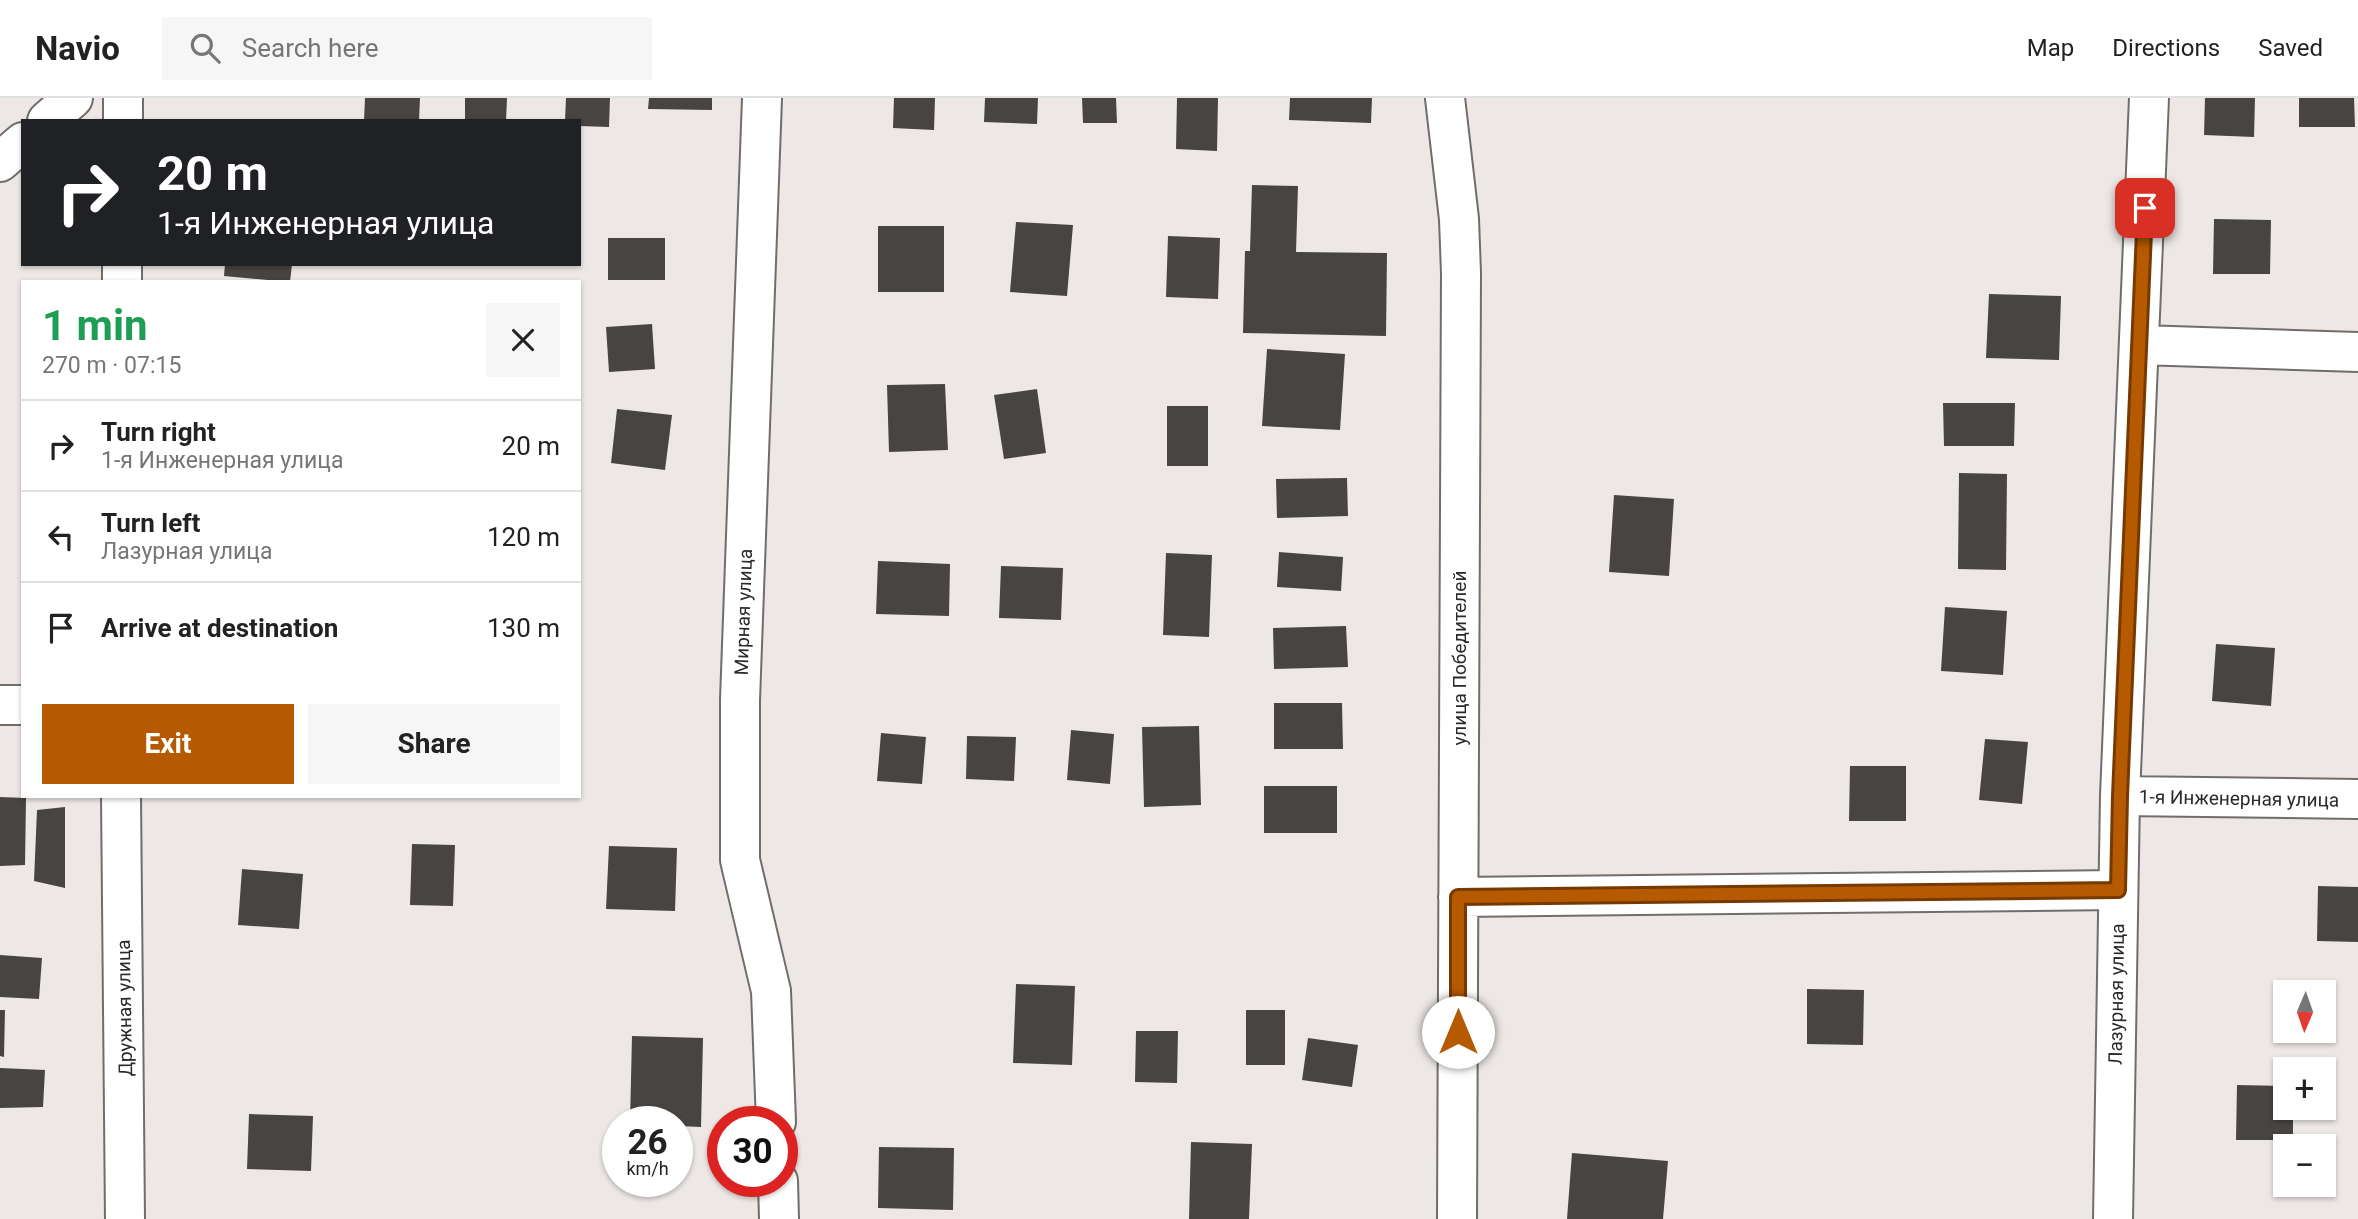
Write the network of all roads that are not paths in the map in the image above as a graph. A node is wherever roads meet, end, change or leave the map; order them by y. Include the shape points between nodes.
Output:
1 (74, 98) edge
2 (123, 98) edge
3 (762, 98) edge
4 (1445, 98) edge
5 (2149, 98) edge
6 (49, 119) edge
7 (123, 119) edge
8 (21, 144) edge
9 (0, 162) edge
10 (2140, 345) junction
11 (2358, 352) edge
12 (0, 705) edge
13 (21, 705) edge
14 (2120, 796) junction
15 (121, 798) edge
16 (2358, 799) edge
17 (2118, 890) junction
18 (1458, 897) junction
19 (775, 1106) edge
20 (778, 1197) edge
21 (125, 1219) edge
22 (779, 1219) edge
23 (1457, 1219) edge
24 (2112, 1219) edge

1 - 6 street
2 - 7 street
3 - 19 street, Мирная улица via 740,701 740,860 771,991
4 - 18 street, улица Победителей via 1461,273
5 - 10 street, Лазурная улица
8 - 9 street
10 - 11 street
10 - 14 street, Лазурная улица
12 - 13 street
14 - 16 street, 1-я Инженерная улица
14 - 17 street, Лазурная улица
15 - 21 street, Дружная улица
17 - 18 street
17 - 24 street, Лазурная улица
18 - 23 street, улица Победителей
20 - 22 street

